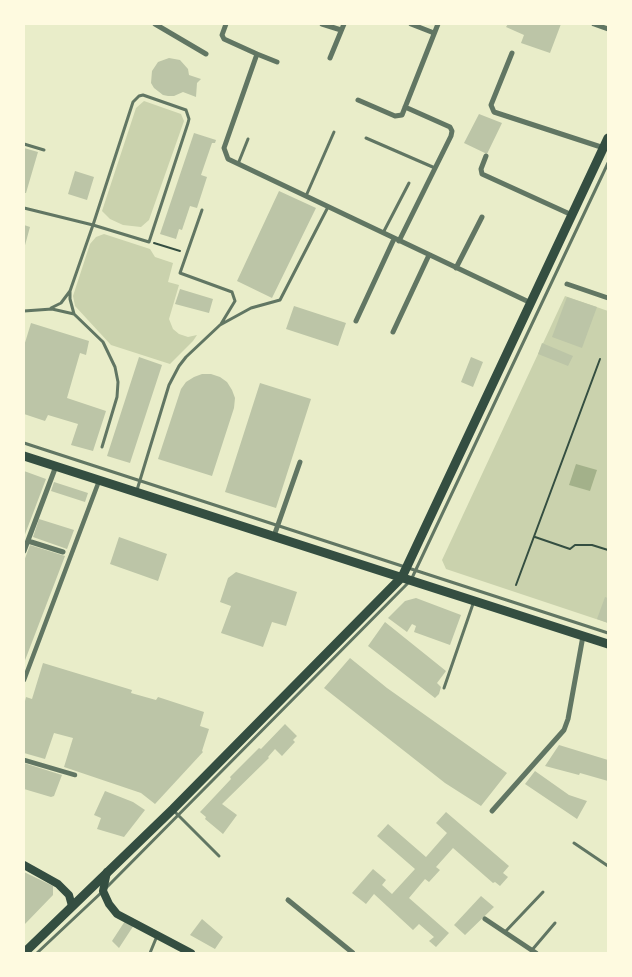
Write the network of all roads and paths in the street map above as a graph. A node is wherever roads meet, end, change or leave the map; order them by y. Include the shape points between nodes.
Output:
1 (155, 24) edge
2 (226, 24) edge
3 (322, 24) edge
4 (344, 24) edge
5 (411, 24) edge
6 (438, 24) edge
7 (594, 24) edge
8 (608, 29) edge
9 (341, 30) junction
10 (434, 34) junction
11 (512, 53) dead end
12 (206, 54) dead end
13 (257, 54) junction
14 (330, 58) dead end
15 (277, 62) dead end
16 (358, 100) dead end
17 (405, 107) junction
18 (334, 132) dead end
19 (366, 138) dead end
20 (608, 138) edge
21 (248, 139) dead end
22 (24, 144) edge
23 (604, 148) junction
24 (44, 150) dead end
25 (486, 156) dead end
26 (237, 164) junction
27 (608, 164) edge
28 (435, 168) junction
29 (410, 184) dead end
30 (306, 197) junction
31 (328, 207) junction
32 (24, 208) edge
33 (202, 210) dead end
34 (572, 215) junction
35 (482, 217) dead end
36 (93, 225) junction
37 (383, 233) junction
38 (397, 240) junction
39 (149, 242) junction
40 (186, 253) junction
41 (429, 255) junction
42 (456, 268) junction
43 (567, 284) dead end
44 (70, 291) junction
45 (608, 298) edge
46 (530, 303) junction
47 (48, 309) junction
48 (24, 311) edge
49 (74, 314) junction
50 (356, 320) dead end
51 (220, 325) junction
52 (394, 332) dead end
53 (600, 359) dead end
54 (24, 443) edge
55 (102, 447) dead end
56 (24, 456) edge
57 (300, 462) dead end
58 (56, 466) junction
59 (100, 480) junction
60 (140, 481) junction
61 (136, 492) junction
62 (278, 526) junction
63 (274, 536) junction
64 (534, 537) junction
65 (28, 540) junction
66 (24, 550) edge
67 (608, 550) edge
68 (64, 552) dead end
69 (411, 569) junction
70 (402, 577) junction
71 (411, 580) junction
72 (516, 585) dead end
73 (474, 600) junction
74 (608, 633) edge
75 (584, 636) junction
76 (608, 644) edge
77 (24, 680) edge
78 (444, 688) dead end
79 (24, 760) edge
80 (76, 775) dead end
81 (492, 811) dead end
82 (175, 813) junction
83 (574, 843) dead end
84 (219, 856) dead end
85 (24, 865) edge
86 (608, 866) edge
87 (107, 872) junction
88 (103, 891) junction
89 (543, 892) dead end
90 (288, 900) dead end
91 (72, 906) junction
92 (485, 919) dead end
93 (556, 923) dead end
94 (505, 933) junction
95 (158, 936) junction
96 (532, 951) edge
97 (24, 953) edge
98 (37, 953) edge
99 (150, 953) edge
100 (191, 953) edge
101 (353, 953) edge
102 (523, 953) edge

1 - 12 street
2 - 13 street via 222,37 225,41
3 - 9 street
4 - 9 street
5 - 10 street
6 - 10 street
7 - 8 street
9 - 14 street
10 - 17 street
11 - 23 street via 491,105 494,112
13 - 15 street
13 - 26 street via 224,148 225,154
16 - 17 street via 395,116 402,115
17 - 28 street via 452,131
18 - 30 lane
19 - 28 lane
20 - 23 main road
21 - 26 lane
22 - 24 lane
23 - 34 main road
25 - 34 street via 480,172 484,176
26 - 30 street
27 - 69 lane
28 - 38 street
29 - 37 lane
30 - 31 street
31 - 37 street
31 - 51 lane via 280,300 251,308
32 - 36 lane
33 - 40 lane
34 - 46 main road
35 - 42 street
36 - 39 lane
36 - 39 lane via 133,102 144,95 186,110 189,119
36 - 44 lane
37 - 38 street
38 - 41 street
38 - 50 street
39 - 40 path
40 - 51 lane via 180,273 232,292 234,296 235,301
41 - 42 street
41 - 52 street
42 - 46 street
43 - 45 street
44 - 47 lane via 61,303
44 - 49 lane
46 - 69 main road
47 - 48 lane
47 - 49 lane
49 - 55 lane via 103,342 118,382 117,398
51 - 60 lane via 186,357 172,378
53 - 64 path
54 - 60 lane
56 - 58 main road
57 - 62 street
58 - 59 main road
58 - 65 street
59 - 61 main road
59 - 77 street
60 - 61 lane
60 - 62 lane
61 - 63 main road
62 - 63 street
62 - 69 lane
63 - 70 main road
64 - 67 path via 570,549 576,545 592,544
64 - 72 path
65 - 66 street
65 - 68 street
69 - 70 main road
69 - 71 lane
69 - 74 lane
70 - 71 main road
70 - 82 main road
71 - 73 main road
71 - 82 lane
73 - 75 main road
73 - 78 lane
75 - 76 main road
75 - 81 street via 564,730
79 - 80 street
82 - 84 lane
82 - 87 main road
82 - 88 lane
83 - 86 lane
85 - 91 main road via 58,884 69,895
87 - 88 main road
87 - 91 main road
88 - 95 main road via 117,914
88 - 98 lane
89 - 94 lane
90 - 101 street
91 - 97 main road
92 - 94 street
93 - 96 lane
94 - 96 street
95 - 99 lane
95 - 100 main road
96 - 102 lane

